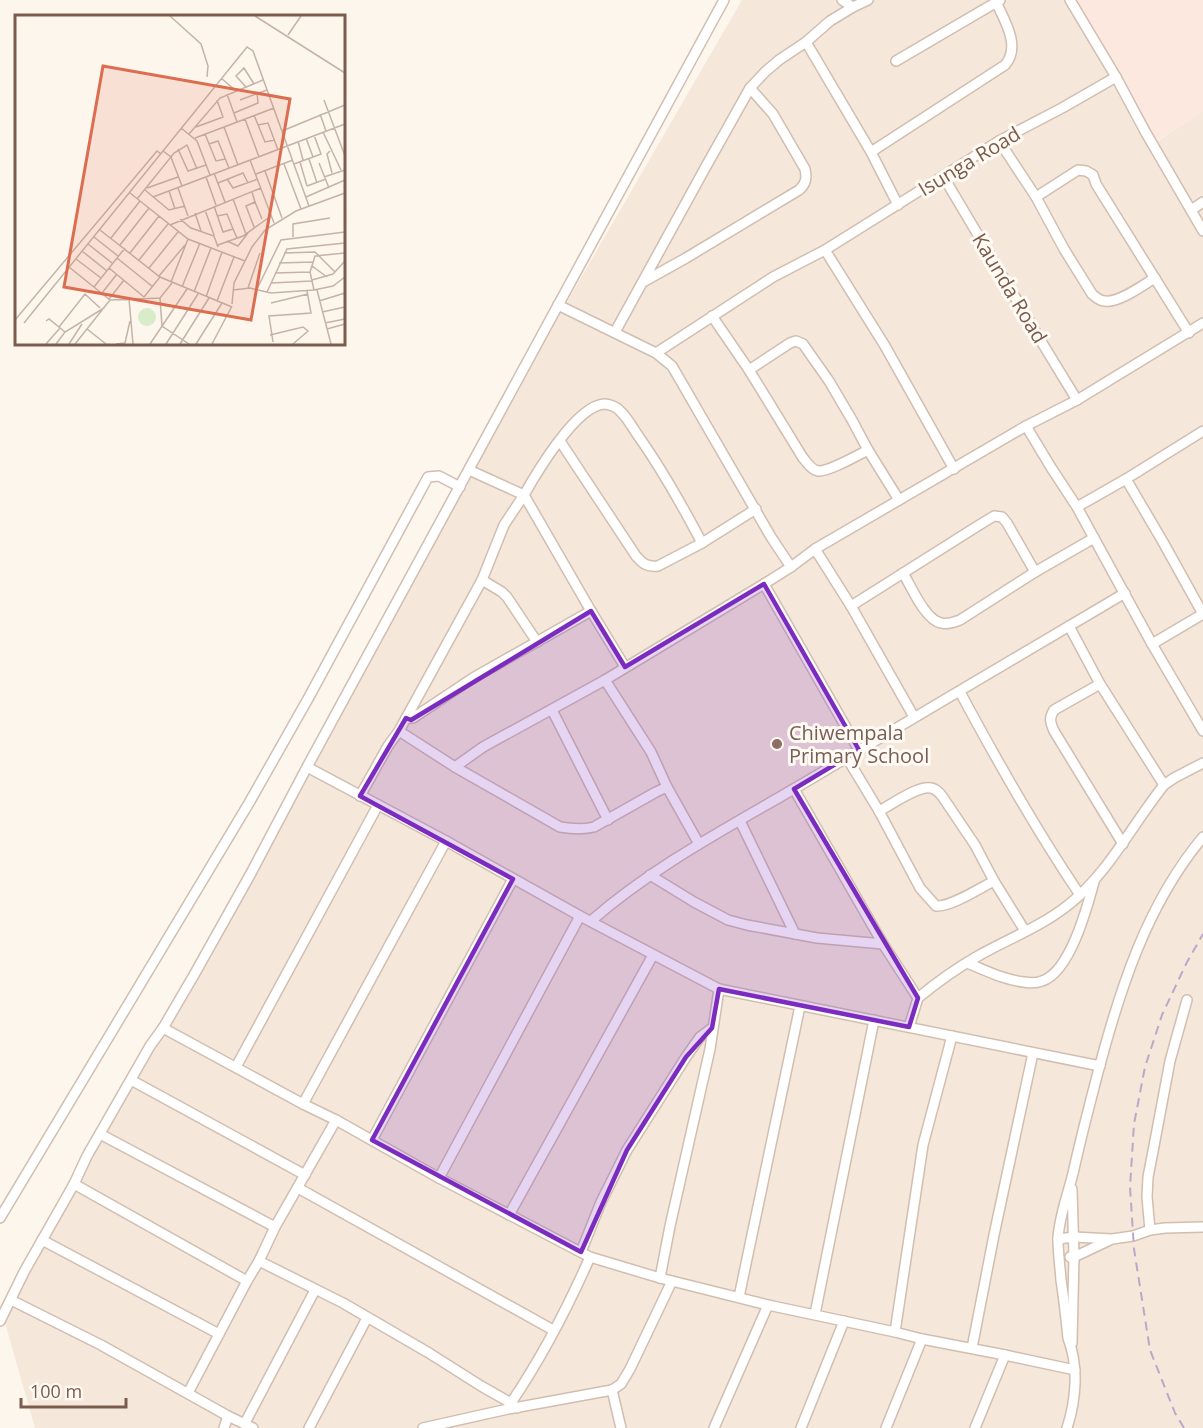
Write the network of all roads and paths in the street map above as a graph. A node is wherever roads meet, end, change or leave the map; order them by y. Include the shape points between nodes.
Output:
1 (724, 0) edge
2 (842, 0) edge
3 (868, 0) edge
4 (1070, 0) edge
5 (998, 1) edge
6 (853, 7) junction
7 (806, 42) junction
8 (896, 61) dead end
9 (1116, 77) junction
10 (750, 88) junction
11 (999, 141) junction
12 (871, 152) junction
13 (944, 176) junction
14 (1036, 197) junction
15 (1203, 202) edge
16 (898, 205) junction
17 (1191, 210) junction
18 (1203, 231) edge
19 (825, 250) junction
20 (1155, 278) junction
21 (643, 282) junction
22 (558, 304) junction
23 (712, 316) junction
24 (1203, 323) edge
25 (615, 332) junction
26 (1189, 333) junction
27 (656, 353) junction
28 (748, 370) junction
29 (1077, 400) junction
30 (1026, 426) junction
31 (1203, 431) edge
32 (560, 441) junction
33 (868, 450) junction
34 (954, 469) junction
35 (469, 470) junction
36 (1126, 479) junction
37 (460, 487) junction
38 (524, 495) junction
39 (899, 500) junction
40 (1077, 507) junction
41 (756, 508) junction
42 (1094, 538) junction
43 (702, 543) junction
44 (815, 549) junction
45 (791, 567) junction
46 (1035, 572) junction
47 (903, 573) junction
48 (482, 580) junction
49 (764, 584) junction
50 (1125, 593) junction
51 (851, 606) junction
52 (591, 611) junction
53 (1203, 614) edge
54 (1069, 626) junction
55 (537, 642) junction
56 (1152, 644) junction
57 (625, 667) junction
58 (605, 680) junction
59 (1100, 684) junction
60 (960, 692) junction
61 (552, 710) junction
62 (914, 717) junction
63 (406, 718) junction
64 (399, 731) junction
65 (1203, 731) edge
66 (859, 750) junction
67 (847, 758) junction
68 (1203, 763) edge
69 (307, 767) junction
70 (455, 767) junction
71 (1164, 785) junction
72 (667, 787) junction
73 (794, 789) junction
74 (360, 796) junction
75 (378, 805) junction
76 (879, 811) junction
77 (608, 820) junction
78 (740, 821) junction
79 (1203, 837) edge
80 (446, 841) junction
81 (699, 844) junction
82 (1123, 844) junction
83 (650, 875) junction
84 (513, 879) junction
85 (1095, 879) junction
86 (994, 880) junction
87 (1080, 895) junction
88 (580, 916) junction
89 (591, 921) junction
90 (1025, 932) junction
91 (795, 934) junction
92 (883, 944) junction
93 (653, 955) junction
94 (967, 963) junction
95 (719, 989) junction
96 (918, 998) junction
97 (1187, 1000) dead end
98 (800, 1006) junction
99 (874, 1020) junction
100 (909, 1027) junction
101 (163, 1028) junction
102 (712, 1028) junction
103 (952, 1036) junction
104 (1033, 1053) junction
105 (1100, 1066) junction
106 (236, 1067) junction
107 (131, 1080) junction
108 (303, 1104) junction
109 (336, 1120) junction
110 (100, 1134) junction
111 (372, 1140) junction
112 (305, 1175) junction
113 (439, 1178) junction
114 (74, 1184) junction
115 (1071, 1184) junction
116 (298, 1188) junction
117 (509, 1215) junction
118 (0, 1218) edge
119 (275, 1227) junction
120 (1203, 1227) edge
121 (1150, 1230) junction
122 (1074, 1237) junction
123 (1058, 1239) junction
124 (1112, 1239) junction
125 (42, 1240) junction
126 (581, 1252) junction
127 (590, 1257) junction
128 (1074, 1257) junction
129 (1059, 1258) junction
130 (259, 1261) junction
131 (660, 1278) junction
132 (247, 1281) junction
133 (672, 1281) junction
134 (315, 1290) junction
135 (739, 1297) junction
136 (11, 1300) junction
137 (768, 1305) junction
138 (816, 1314) junction
139 (367, 1317) junction
140 (0, 1321) edge
141 (844, 1321) junction
142 (554, 1330) junction
143 (895, 1332) junction
144 (219, 1334) junction
145 (922, 1339) junction
146 (1072, 1347) junction
147 (972, 1348) junction
148 (1005, 1355) junction
149 (1075, 1370) junction
150 (612, 1390) junction
151 (188, 1393) junction
152 (514, 1406) junction
153 (228, 1416) junction
154 (249, 1426) edge
155 (224, 1428) edge
156 (309, 1428) edge
157 (423, 1428) edge
158 (621, 1428) edge
159 (714, 1428) edge
160 (801, 1428) edge
161 (886, 1428) edge
162 (975, 1428) edge
163 (1067, 1428) edge

1 - 22 street
2 - 6 street
3 - 6 street
4 - 9 street
5 - 8 street
5 - 12 street via 1011,37 1012,52 1005,65
6 - 7 street
7 - 10 street via 778,60
7 - 12 street
9 - 11 street, Isunga Road
9 - 17 street
10 - 21 street
10 - 21 street via 773,114 805,169 804,185
11 - 13 street, Isunga Road
11 - 14 street
12 - 16 street
13 - 16 street, Isunga Road
13 - 29 street, Kaunda Road
14 - 20 street via 1098,300 1113,301
14 - 20 street via 1078,170 1093,175
15 - 17 street
16 - 19 street, Isunga Road
17 - 18 street
19 - 23 street, Isunga Road
19 - 34 street
20 - 26 street
21 - 25 street
22 - 25 street
22 - 35 street
23 - 27 street, Isunga Road
23 - 28 street
24 - 26 street
25 - 27 street
26 - 29 street
27 - 41 street via 672,366
28 - 33 street via 813,469 824,469
28 - 33 street via 790,343 803,344
29 - 30 street
30 - 34 street
30 - 40 street
31 - 36 street
32 - 38 street via 537,470
32 - 43 street via 644,566 658,566
32 - 43 street via 574,422 591,409 603,404 620,410 676,494
33 - 39 street
34 - 39 street
35 - 37 street
35 - 38 street
36 - 40 street
36 - 53 street
37 - 69 street
37 - 118 street via 439,476 428,477 249,802
38 - 48 street via 504,525
38 - 52 street
39 - 44 street
40 - 42 street
41 - 43 street
41 - 45 street
42 - 46 street
42 - 50 street
44 - 45 street
44 - 51 street
45 - 49 street
46 - 47 street via 960,620 943,624 927,613
46 - 47 street via 1007,523 994,516
47 - 51 street
48 - 55 street via 507,597
48 - 63 street
49 - 57 street
49 - 66 street
50 - 54 street
50 - 56 street
51 - 62 street
52 - 55 street
52 - 57 street
53 - 56 street
54 - 59 street
54 - 60 street
55 - 63 street via 473,678 414,718
56 - 65 street
57 - 58 street
58 - 61 street
58 - 72 street via 651,752
59 - 71 street
59 - 82 street via 1054,710 1050,722
60 - 62 street
60 - 87 street
61 - 70 street via 483,747
61 - 77 street
62 - 66 street
63 - 64 street
64 - 70 street
64 - 74 street
66 - 67 street
67 - 73 street
67 - 76 street
68 - 71 street
69 - 74 street
69 - 101 street
70 - 77 street via 561,827 586,829
71 - 82 street
72 - 77 street
72 - 81 street
73 - 78 street
73 - 92 street
74 - 75 street
75 - 80 street
75 - 106 street
76 - 86 street via 920,789 936,790
76 - 86 street via 917,882 936,906 952,903
78 - 81 street
78 - 91 street
79 - 105 street via 1178,870 1149,922 1129,969
80 - 84 street
80 - 108 street
81 - 83 street
82 - 85 street
83 - 89 street
83 - 91 street via 728,920
84 - 88 street
84 - 111 street
85 - 87 street
85 - 94 street via 1078,932 1052,975 1042,981 1024,982
86 - 90 street
87 - 90 street
88 - 89 street
88 - 113 street
89 - 93 street
90 - 94 street
91 - 92 street
92 - 96 street
93 - 95 street
93 - 117 street
94 - 96 street
95 - 98 street
95 - 102 street
96 - 100 street
97 - 121 street via 1170,1061 1148,1178
98 - 99 street
98 - 135 street
99 - 100 street
99 - 138 street
100 - 103 street
101 - 106 street
101 - 107 street
102 - 126 street via 686,1057 627,1150
102 - 131 street
103 - 104 street
103 - 143 street via 923,1145
104 - 105 street
104 - 147 street
105 - 115 street
106 - 108 street
107 - 110 street
107 - 112 street
108 - 109 street
109 - 111 street
109 - 112 street
110 - 114 street
110 - 119 street
111 - 113 street
112 - 116 street
113 - 117 street
114 - 125 street
114 - 132 street
115 - 122 street
115 - 123 street
116 - 119 street
116 - 142 street
117 - 126 street
119 - 130 street
120 - 121 street
121 - 124 street
122 - 123 street
122 - 124 street
122 - 128 street
123 - 129 street
124 - 128 street
125 - 136 street
125 - 144 street
126 - 127 street
127 - 131 street
127 - 142 street
128 - 129 street
128 - 146 street
129 - 146 street
130 - 132 street
130 - 134 street
131 - 133 street
132 - 144 street
133 - 135 street
133 - 150 street via 621,1384
134 - 139 street
134 - 154 street
135 - 137 street
136 - 140 street
136 - 151 street
137 - 138 street
137 - 159 street
138 - 141 street
139 - 152 street
139 - 156 street
141 - 143 street
141 - 160 street
142 - 152 street
143 - 145 street
144 - 151 street
145 - 147 street
145 - 161 street
146 - 149 street
147 - 148 street
148 - 149 street
148 - 162 street
149 - 163 street via 1073,1408
150 - 152 street
150 - 158 street
151 - 153 street
152 - 157 street
153 - 154 street
153 - 155 street

